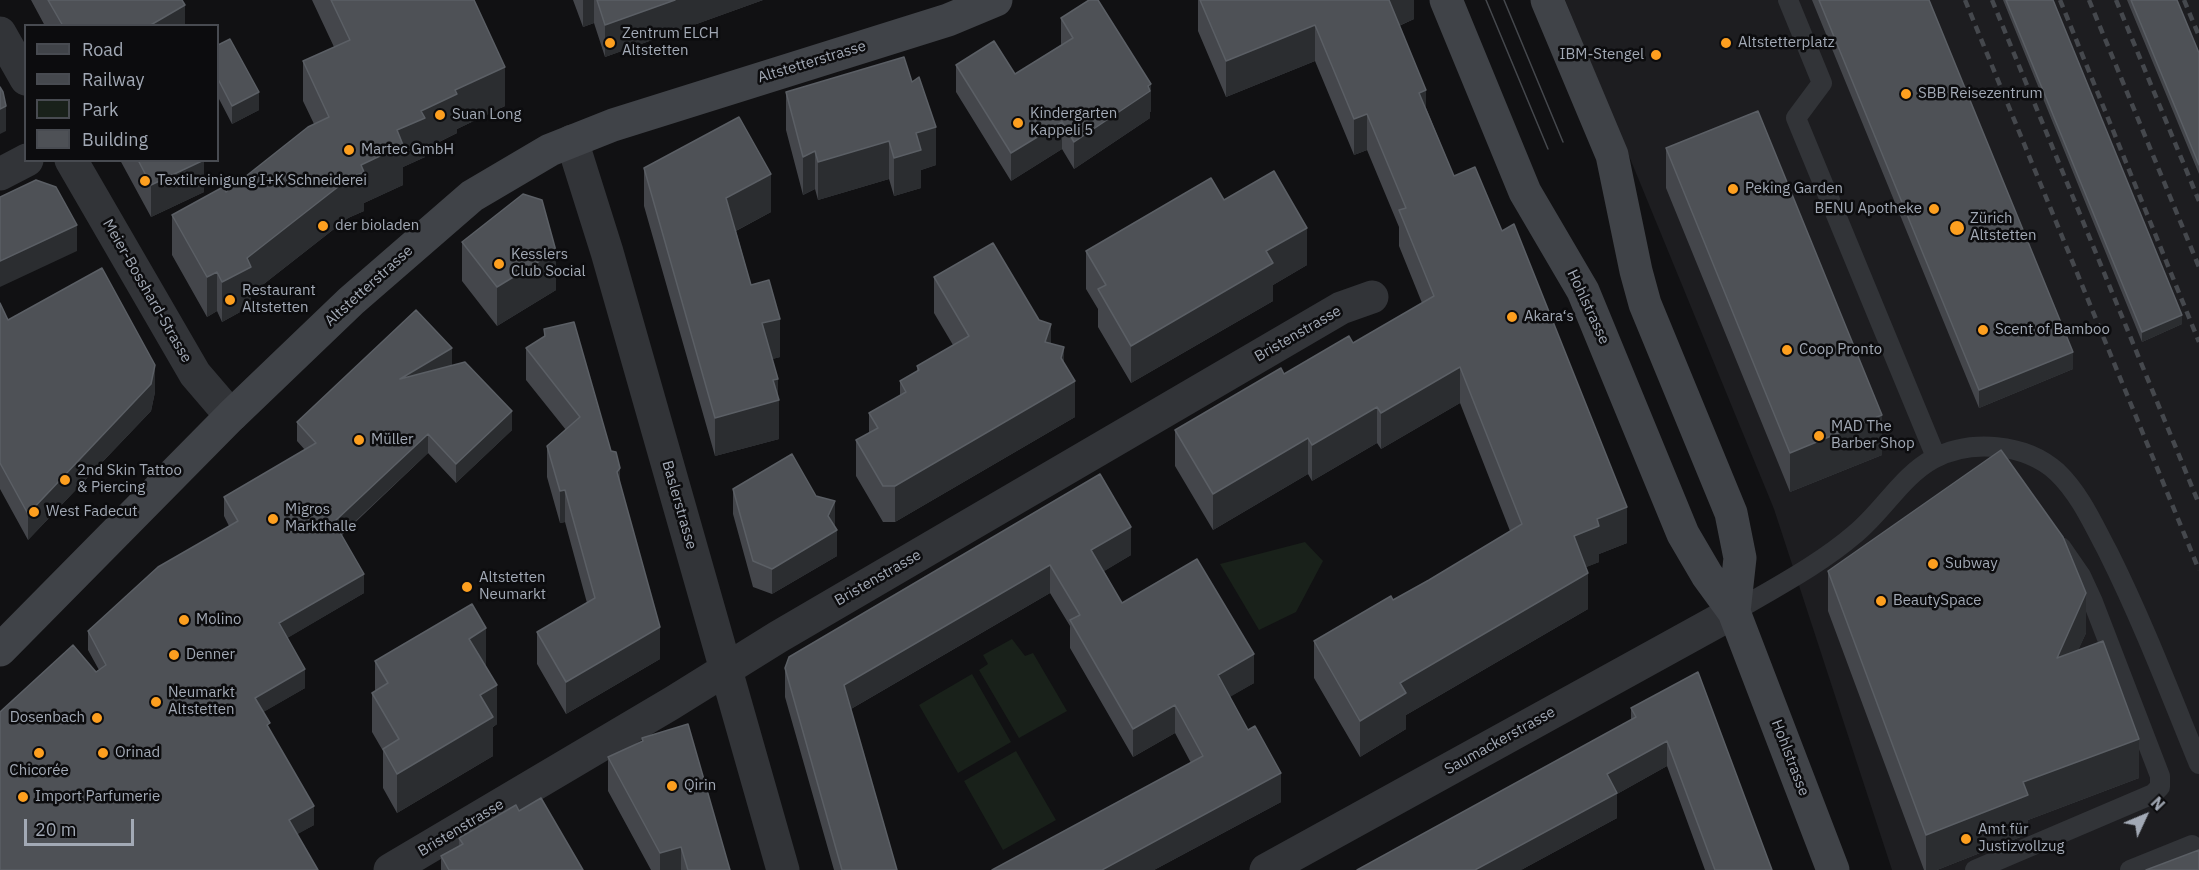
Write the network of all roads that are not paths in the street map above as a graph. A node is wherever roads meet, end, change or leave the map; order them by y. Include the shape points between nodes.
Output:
1 (996, 0) edge
2 (1446, 0) edge
3 (1547, 0) edge
4 (1788, 0) edge
5 (0, 33) edge
6 (24, 75) edge
7 (572, 141) junction
8 (24, 162) edge
9 (72, 162) edge
10 (0, 174) edge
11 (1371, 297) dead end
12 (231, 416) junction
13 (1986, 447) junction
14 (1936, 458) junction
15 (2000, 464) edge
16 (2050, 532) edge
17 (1734, 612) junction
18 (0, 650) edge
19 (726, 669) junction
20 (2199, 764) edge
21 (2199, 862) edge
22 (390, 870) edge
23 (783, 870) edge
24 (1266, 870) edge
25 (1833, 870) edge
26 (1975, 870) edge
27 (2130, 870) edge

1 - 7 street, Altstetterstrasse via 948,20
2 - 17 street, Hohlstrasse via 1526,192 1583,291 1683,534
3 - 17 street, Hohlstrasse via 1612,155 1645,304 1731,513 1740,558
4 - 14 lane via 1822,83 1796,118
5 - 6 street
7 - 12 street, Altstetterstrasse via 512,170 472,196 351,301
7 - 19 street, Baslerstrasse via 602,233
8 - 10 street
9 - 12 street, Meier-Bosshard-Strasse via 195,374
11 - 19 street, Bristenstrasse via 1333,313
12 - 18 street, Altstetterstrasse
13 - 14 lane via 1957,449
13 - 15 lane
13 - 20 lane via 2028,455 2052,468 2070,485 2124,583
14 - 17 lane via 1917,470 1842,545
16 - 26 lane via 2094,602 2160,776 2160,787 2153,794
17 - 24 street, Saumackerstrasse
17 - 25 street, Hohlstrasse
19 - 22 street, Bristenstrasse
19 - 23 street, Baslerstrasse
21 - 27 lane via 2192,845

